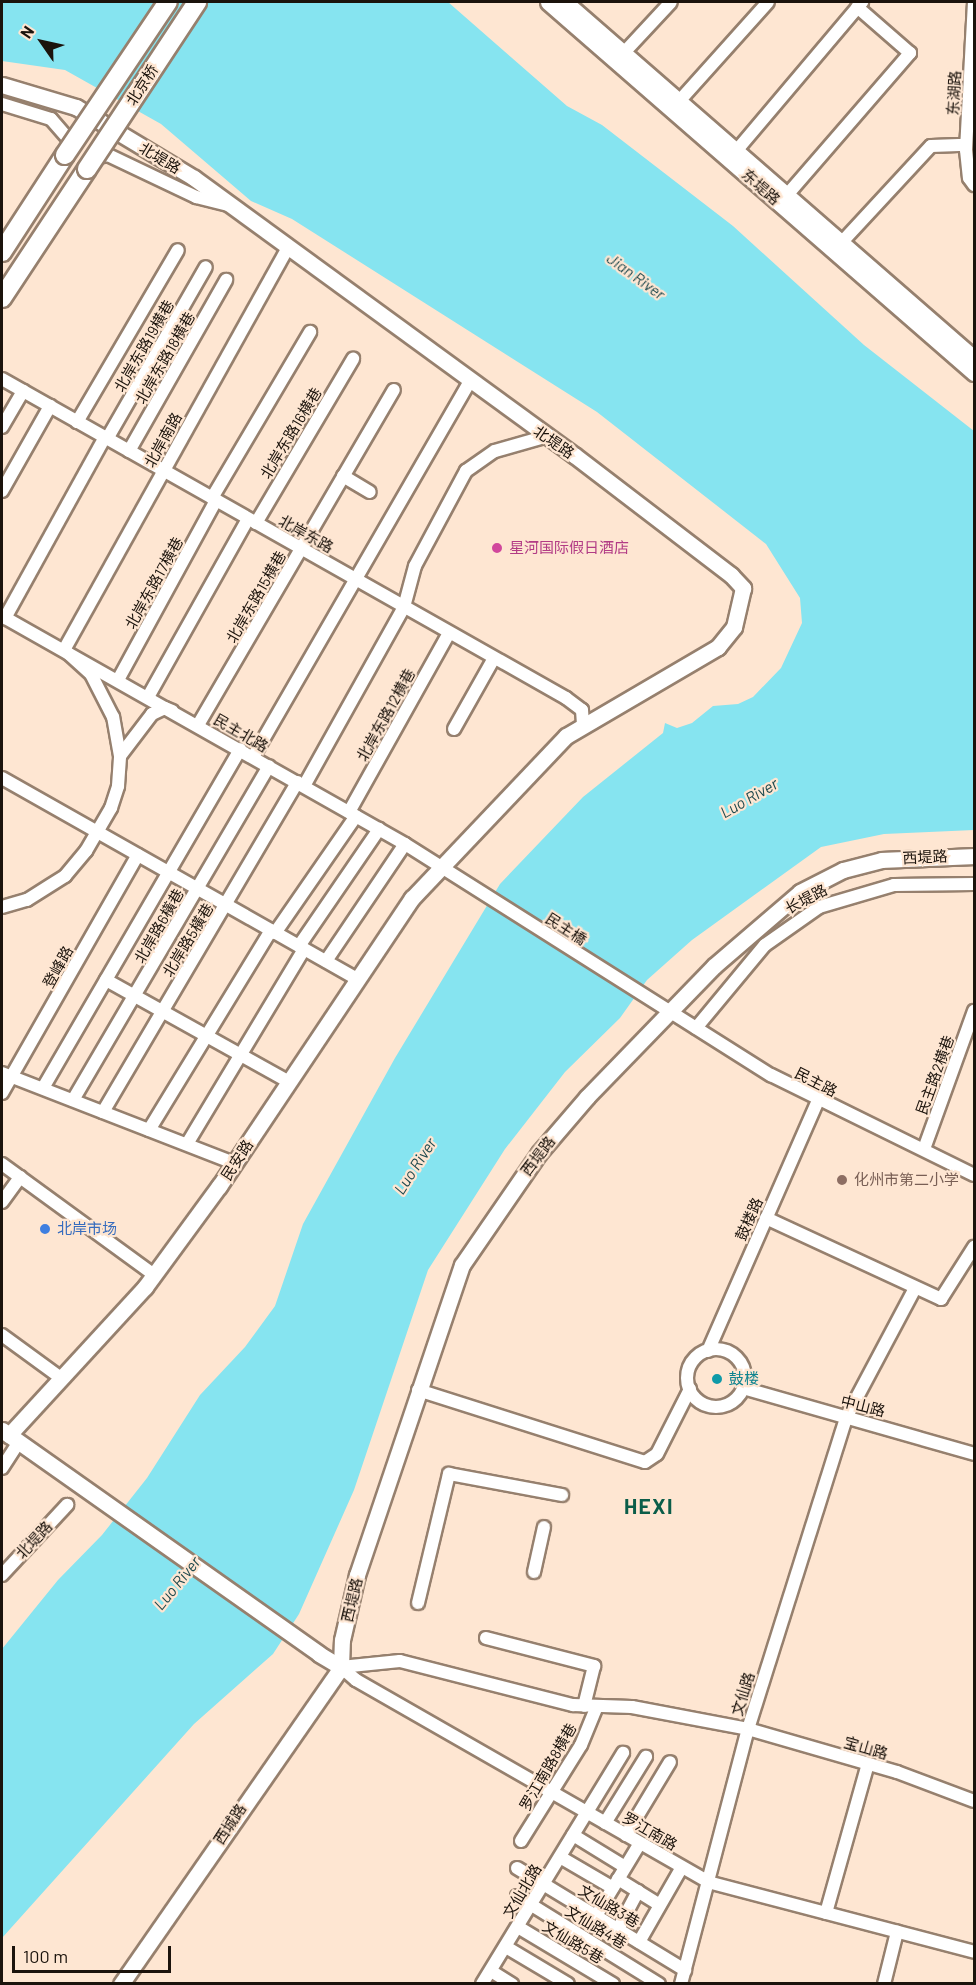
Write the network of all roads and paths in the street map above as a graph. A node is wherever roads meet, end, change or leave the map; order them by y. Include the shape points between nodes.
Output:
1 (168, 2) edge
2 (197, 2) edge
3 (548, 2) edge
4 (565, 2) edge
5 (671, 2) edge
6 (768, 2) edge
7 (975, 2) edge
8 (860, 4) edge
9 (974, 27) edge
10 (621, 56) junction
11 (2, 85) edge
12 (2, 104) edge
13 (677, 104) junction
14 (966, 145) junction
15 (69, 150) junction
16 (737, 150) junction
17 (91, 163) junction
18 (975, 184) edge
19 (787, 195) junction
20 (236, 207) junction
21 (842, 242) junction
22 (289, 246) junction
23 (178, 250) dead end
24 (2, 252) edge
25 (206, 267) dead end
26 (226, 280) dead end
27 (2, 298) edge
28 (310, 332) dead end
29 (975, 358) edge
30 (353, 359) dead end
31 (975, 373) edge
32 (2, 379) edge
33 (471, 380) junction
34 (394, 390) dead end
35 (22, 391) junction
36 (50, 406) junction
37 (77, 422) junction
38 (2, 428) edge
39 (544, 437) junction
40 (106, 438) junction
41 (129, 451) junction
42 (164, 471) junction
43 (343, 476) junction
44 (2, 491) edge
45 (370, 492) dead end
46 (214, 499) junction
47 (252, 521) junction
48 (301, 549) junction
49 (355, 579) junction
50 (404, 607) junction
51 (3, 617) edge
52 (449, 633) junction
53 (64, 650) junction
54 (494, 658) junction
55 (118, 680) junction
56 (148, 697) junction
57 (181, 716) junction
58 (583, 717) junction
59 (198, 726) junction
60 (454, 729) dead end
61 (240, 749) junction
62 (120, 756) junction
63 (253, 757) junction
64 (269, 766) junction
65 (2, 778) edge
66 (300, 784) junction
67 (352, 814) junction
68 (379, 829) junction
69 (98, 832) junction
70 (405, 844) junction
71 (138, 855) junction
72 (975, 856) edge
73 (443, 868) junction
74 (169, 872) junction
75 (464, 881) joint
76 (975, 884) edge
77 (198, 889) junction
78 (226, 905) junction
79 (2, 907) edge
80 (273, 931) junction
81 (301, 947) junction
82 (326, 961) junction
83 (357, 979) junction
84 (106, 980) junction
85 (135, 996) junction
86 (652, 1002) joint
87 (162, 1012) junction
88 (669, 1013) junction
89 (974, 1016) edge
90 (696, 1028) junction
91 (206, 1036) junction
92 (240, 1055) junction
93 (7, 1075) edge
94 (289, 1082) junction
95 (43, 1088) junction
96 (2, 1093) edge
97 (74, 1100) junction
98 (818, 1100) junction
99 (103, 1112) junction
100 (149, 1130) junction
101 (187, 1144) junction
102 (924, 1149) junction
103 (234, 1163) junction
104 (2, 1164) edge
105 (975, 1175) edge
106 (20, 1177) junction
107 (2, 1202) edge
108 (766, 1218) junction
109 (975, 1247) edge
110 (154, 1275) junction
111 (915, 1288) junction
112 (2, 1335) edge
113 (708, 1351) junction
114 (61, 1378) junction
115 (743, 1388) junction
116 (690, 1389) junction
117 (418, 1390) junction
118 (846, 1418) junction
119 (10, 1435) edge
120 (975, 1454) edge
121 (2, 1468) edge
122 (562, 1495) dead end
123 (67, 1505) dead end
124 (544, 1527) dead end
125 (534, 1572) dead end
126 (2, 1575) edge
127 (418, 1603) dead end
128 (486, 1638) dead end
129 (341, 1667) junction
130 (584, 1706) junction
131 (597, 1706) junction
132 (748, 1729) junction
133 (623, 1753) dead end
134 (646, 1757) dead end
135 (670, 1762) dead end
136 (868, 1764) junction
137 (552, 1792) junction
138 (975, 1801) edge
139 (586, 1812) junction
140 (605, 1823) junction
141 (573, 1835) junction
142 (626, 1835) junction
143 (521, 1841) dead end
144 (640, 1843) junction
145 (560, 1857) junction
146 (625, 1867) junction
147 (682, 1867) junction
148 (518, 1868) dead end
149 (708, 1882) junction
150 (615, 1883) junction
151 (544, 1885) junction
152 (638, 1891) junction
153 (516, 1896) dead end
154 (531, 1905) junction
155 (660, 1905) junction
156 (826, 1913) junction
157 (596, 1916) junction
158 (518, 1927) junction
159 (618, 1929) junction
160 (897, 1932) junction
161 (639, 1942) junction
162 (506, 1947) junction
163 (975, 1952) edge
164 (685, 1970) junction
165 (490, 1971) junction
166 (121, 1983) edge
167 (482, 1983) edge
168 (512, 1983) edge
169 (568, 1983) edge
170 (613, 1983) edge
171 (659, 1983) edge
172 (681, 1983) edge
173 (884, 1983) edge

1 - 15 highway, 北京桥, bridge
2 - 17 highway, 北京桥, bridge
3 - 10 main road, 东堤路
4 - 10 main road, 东堤路
5 - 10 street
6 - 13 street
7 - 9 street, 东湖路
8 - 16 street
8 - 19 street via 910,53
9 - 14 street, 东湖路
10 - 13 main road, 东堤路
11 - 20 main road, 北堤路 via 76,107
12 - 15 street via 51,119
13 - 16 main road, 东堤路
13 - 31 main road, 东堤路
14 - 18 street, 东湖路 via 969,178
14 - 21 street via 931,146
15 - 24 highway, 北京桥
16 - 19 main road, 东堤路
17 - 20 street via 108,155 196,197
17 - 27 highway, 北京桥
19 - 21 main road, 东堤路
20 - 22 main road, 北堤路
21 - 29 main road, 东堤路
22 - 33 main road, 北堤路
22 - 42 street, 北岸南路
23 - 37 street
25 - 40 street, 北岸东路19横巷
26 - 41 street, 北岸东路18横巷
28 - 46 street, 北岸东路17横巷
30 - 47 street, 北岸东路16横巷
32 - 35 street, 北岸东路
33 - 39 main road, 北堤路
33 - 49 street
34 - 43 street, 北岸东路15横巷
35 - 36 street, 北岸东路
35 - 38 street
36 - 37 street, 北岸东路
36 - 44 street
37 - 40 street, 北岸东路
39 - 50 street, 北岸路5橫巷 via 495,451 466,471 415,566
39 - 58 main road, 北堤路 via 731,574 743,588 734,627 718,647 602,716
40 - 41 street, 北岸东路
40 - 51 street, 北岸东路19横巷
41 - 42 street, 北岸东路
42 - 46 street, 北岸东路
42 - 53 street, 北岸南路
43 - 45 street
43 - 48 street, 北岸东路15横巷
46 - 47 street, 北岸东路
46 - 55 street, 北岸东路17横巷
47 - 48 street, 北岸东路
47 - 56 street, 北岸东路16横巷
48 - 49 street, 北岸东路
48 - 59 street, 北岸东路15横巷
49 - 50 street, 北岸东路
49 - 63 street
50 - 52 street, 北岸东路
50 - 66 street, 北岸路5橫巷
51 - 53 street, 民主北路
52 - 54 street, 北岸东路
52 - 67 street, 北岸东路12横巷
53 - 55 street, 民主北路
53 - 62 street via 91,674 106,700
54 - 58 street, 北岸东路
54 - 60 street
55 - 56 street, 民主北路
56 - 57 street, 民主北路
57 - 59 street, 民主北路
57 - 62 street via 165,708 152,714
58 - 73 main road, 北堤路
59 - 61 street, 民主北路
61 - 63 street, 民主北路
61 - 74 street
62 - 69 street via 118,786
63 - 64 street, 民主北路
64 - 66 street, 民主北路
64 - 77 street, 北岸路6橫巷
65 - 69 street
66 - 67 street, 民主北路
66 - 78 street, 北岸路5橫巷
67 - 68 street, 民主北路
67 - 80 street, 北岸东路12横巷
68 - 70 street, 民主北路
68 - 81 street
69 - 71 street
69 - 79 street via 65,876 27,900
70 - 73 street, 民主北路
70 - 82 street
71 - 74 street
71 - 93 street, 登峰路
72 - 88 main road, 西堤路 via 882,860 813,884 756,927
73 - 75 street, 民主北路
73 - 83 main road, 民安路 via 411,898
74 - 77 street
74 - 84 street
75 - 86 street, 民主橋
76 - 90 street, 长堤路 via 894,885 819,907 765,945
77 - 78 street
77 - 85 street, 北岸路6橫巷
78 - 80 street
78 - 87 street, 北岸路5橫巷
80 - 81 street
80 - 91 street, 北岸东路12横巷
81 - 82 street
81 - 92 street
82 - 83 street
83 - 94 main road, 民安路
84 - 85 street
84 - 95 street
85 - 87 street
85 - 97 street, 北岸路6橫巷
86 - 88 street, 民主路
87 - 91 street
87 - 99 street, 北岸路5橫巷
88 - 90 street, 民主路
88 - 117 main road, 西堤路 via 562,1126 485,1227 462,1264
89 - 102 street, 民主路2横巷
90 - 98 street, 民主路
91 - 92 street
91 - 100 street, 北岸东路12横巷
92 - 94 street
92 - 101 street
93 - 95 street
93 - 96 street, 登峰路
94 - 103 main road, 民安路
95 - 97 street
97 - 99 street
98 - 102 street, 民主路
98 - 108 street, 鼓楼路
99 - 100 street
100 - 101 street
101 - 103 street
102 - 105 street, 民主路
103 - 110 main road, 民安路
104 - 106 street
106 - 107 street
106 - 110 street
108 - 111 street
108 - 113 street, 鼓楼路
109 - 111 street via 941,1299
110 - 114 main road, 民安路
111 - 118 street, 文仙路
112 - 114 street
113 - 115 street via 725,1351 740,1361
113 - 116 street via 691,1364
114 - 119 main road, 民安路
115 - 116 street via 734,1400 718,1407 701,1402
115 - 118 street, 中山路
116 - 117 street via 657,1454 645,1462
117 - 129 main road, 西堤路 via 357,1575 342,1640
118 - 120 street, 中山路
118 - 132 street, 文仙路
119 - 121 street, 民安路
119 - 129 main road
122 - 127 street via 449,1474
123 - 126 street, 北堤路
124 - 125 street
128 - 130 street via 594,1666
129 - 130 street, 宝山路 via 400,1661
129 - 137 street, 罗江南路 via 356,1680
129 - 166 main road, 西城路
130 - 131 street, 宝山路
131 - 132 street, 宝山路 via 632,1707
131 - 137 street, 罗江南路8横巷 via 581,1745
132 - 136 street, 宝山路
132 - 149 street, 文仙路
133 - 139 street, 文仙北路
134 - 140 street
135 - 142 street
136 - 138 street, 宝山路
136 - 156 street
137 - 139 street, 罗江南路
137 - 143 street, 罗江南路8横巷
139 - 140 street, 罗江南路
139 - 141 street, 文仙北路
140 - 142 street, 罗江南路
141 - 145 street, 文仙北路
141 - 146 street
142 - 144 street, 罗江南路
144 - 146 street
144 - 147 street, 罗江南路
145 - 150 street
145 - 151 street, 文仙北路
146 - 150 street
147 - 149 street, 罗江南路
147 - 155 street
148 - 151 street, 文仙路3巷
149 - 156 street, 罗江南路
149 - 164 street, 文仙路
150 - 152 street
150 - 157 street
151 - 154 street, 文仙北路
151 - 157 street, 文仙路3巷
152 - 155 street
152 - 159 street
153 - 154 street, 文仙路4巷
154 - 158 street, 文仙北路
154 - 171 street, 文仙路4巷
155 - 161 street
156 - 160 street, 罗江南路
157 - 159 street, 文仙路3巷
158 - 162 street, 文仙北路
158 - 170 street, 文仙路5巷
159 - 161 street, 文仙路3巷
160 - 163 street, 罗江南路
160 - 173 street
161 - 164 street, 文仙路3巷
162 - 165 street, 文仙北路
162 - 169 street
164 - 172 street, 文仙路
165 - 167 street, 文仙北路
165 - 168 street

